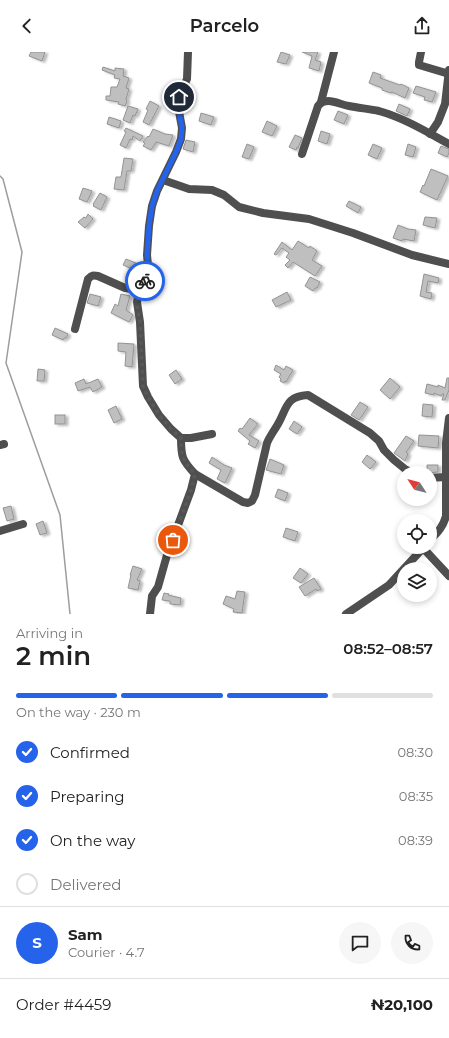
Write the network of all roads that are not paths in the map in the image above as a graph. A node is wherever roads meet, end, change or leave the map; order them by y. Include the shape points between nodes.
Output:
1 (188, 52) edge
2 (334, 52) edge
3 (421, 52) edge
4 (449, 70) edge
5 (449, 74) edge
6 (321, 102) junction
7 (430, 134) junction
8 (449, 144) edge
9 (302, 154) dead end
10 (163, 180) junction
11 (449, 264) edge
12 (139, 290) junction
13 (75, 329) dead end
14 (449, 418) edge
15 (212, 434) dead end
16 (181, 438) junction
17 (401, 466) edge
18 (195, 474) junction
19 (445, 477) junction
20 (437, 478) edge
21 (23, 524) dead end
22 (0, 531) edge
23 (437, 532) edge
24 (417, 554) edge
25 (429, 554) edge
26 (449, 576) edge
27 (150, 614) edge
28 (346, 614) edge

1 - 10 street via 187,79 178,106 181,139
2 - 6 street
3 - 5 street via 419,65
4 - 5 street
5 - 7 street via 445,104
6 - 7 street via 378,111
6 - 9 street
7 - 8 street
10 - 11 street via 189,189 212,190 224,195 239,207 309,219 412,255
10 - 12 street via 152,206 149,226 149,276
12 - 13 street via 91,276 88,279
12 - 16 street via 136,302 140,322 143,386 159,415
14 - 19 street
15 - 16 street
16 - 18 street via 181,453
17 - 18 street via 370,433 308,395 292,399 288,403 270,436 252,501 243,502
18 - 27 street via 158,587 152,596
19 - 20 street
19 - 23 street via 446,516
21 - 22 street
24 - 28 street via 389,585
25 - 26 street

